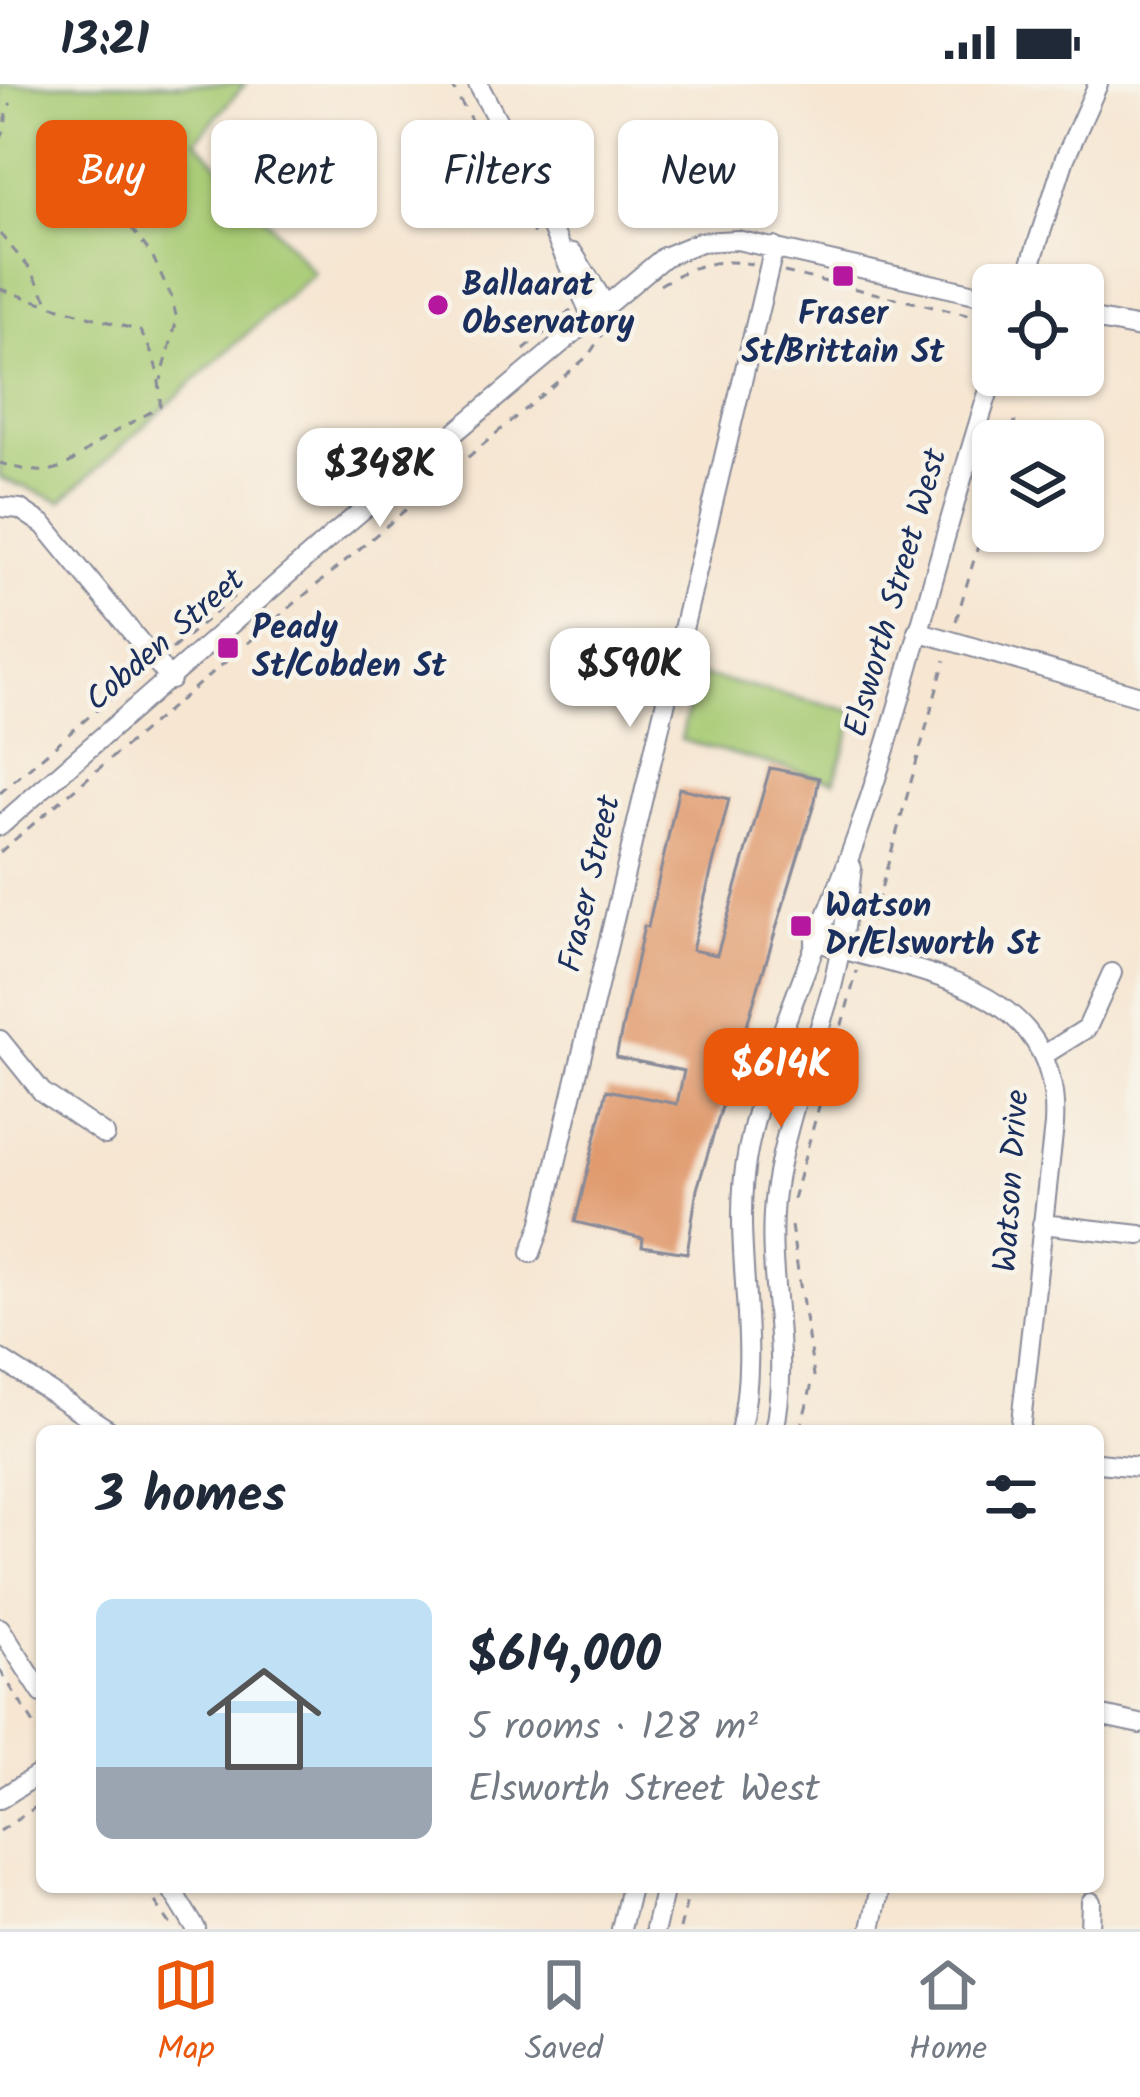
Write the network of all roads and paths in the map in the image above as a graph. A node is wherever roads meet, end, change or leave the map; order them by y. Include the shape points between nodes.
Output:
1 (451, 84) edge
2 (478, 84) edge
3 (1098, 84) edge
4 (11, 104) dead end
5 (0, 139) edge
6 (131, 228) edge
7 (0, 234) edge
8 (773, 247) junction
9 (544, 252) dead end
10 (1031, 264) edge
11 (768, 268) junction
12 (0, 289) edge
13 (652, 290) dead end
14 (972, 293) edge
15 (50, 305) junction
16 (591, 311) junction
17 (972, 316) edge
18 (1104, 321) edge
19 (1140, 328) edge
20 (161, 382) junction
21 (988, 396) edge
22 (0, 463) edge
23 (0, 507) edge
24 (977, 552) edge
25 (917, 632) junction
26 (951, 641) junction
27 (146, 669) dead end
28 (171, 680) junction
29 (1140, 696) edge
30 (0, 793) edge
31 (0, 826) edge
32 (860, 828) junction
33 (0, 852) edge
34 (815, 941) junction
35 (840, 950) junction
36 (863, 962) junction
37 (1112, 973) dead end
38 (0, 1040) edge
39 (1044, 1055) junction
40 (105, 1135) dead end
41 (1042, 1224) junction
42 (1140, 1235) edge
43 (530, 1253) dead end
44 (0, 1360) edge
45 (101, 1425) edge
46 (741, 1425) edge
47 (775, 1425) edge
48 (802, 1425) edge
49 (1021, 1425) edge
50 (1104, 1464) edge
51 (1140, 1467) edge
52 (0, 1628) edge
53 (0, 1670) edge
54 (36, 1684) edge
55 (1104, 1716) edge
56 (1140, 1724) edge
57 (36, 1727) edge
58 (36, 1776) edge
59 (0, 1799) edge
60 (36, 1807) edge
61 (0, 1831) edge
62 (149, 1893) edge
63 (174, 1893) edge
64 (630, 1893) edge
65 (664, 1893) edge
66 (689, 1893) edge
67 (879, 1893) edge
68 (1091, 1902) dead end
69 (194, 1928) edge
70 (173, 1929) edge
71 (621, 1929) edge
72 (655, 1929) edge
73 (680, 1929) edge
74 (871, 1929) edge
75 (1090, 1929) edge

1 - 9 path
2 - 16 street
3 - 10 street
4 - 5 path
6 - 20 path via 152,255 177,319
7 - 15 path
8 - 11 street, Fraser Street
8 - 14 street, Cobden Street
8 - 16 street, Cobden Street via 725,239 690,245
11 - 13 path via 725,260 685,269
11 - 17 path
11 - 43 street, Fraser Street
12 - 15 path
15 - 20 path via 140,331
16 - 28 street, Cobden Street
16 - 33 path via 588,356
18 - 19 street
20 - 22 path via 160,406 78,460 54,472
21 - 25 street, Elsworth Street West
23 - 28 street via 20,508 44,525
24 - 26 path
25 - 26 street
25 - 32 street, Elsworth Street West
26 - 29 street
26 - 36 path
27 - 30 path
28 - 31 street, Cobden Street
32 - 34 street, Elsworth Street West
32 - 35 street, Elsworth Street West
34 - 35 street, Watson Drive
34 - 46 street, Elsworth Street West via 744,1172 741,1254 751,1356
35 - 36 street, Watson Drive
35 - 47 street, Elsworth Street West via 775,1194 783,1367
36 - 39 street, Watson Drive via 991,998 1028,1028
36 - 48 path via 790,1210 814,1376
37 - 39 street via 1087,1028
38 - 40 street via 42,1092
39 - 41 street, Watson Drive via 1054,1114
41 - 42 street
41 - 49 street, Watson Drive
44 - 45 street
50 - 51 street
52 - 54 street
53 - 57 path
55 - 56 street
58 - 59 street
60 - 61 path
62 - 70 path
63 - 69 street
64 - 71 street
65 - 72 street
66 - 73 path
67 - 74 street
68 - 75 street

